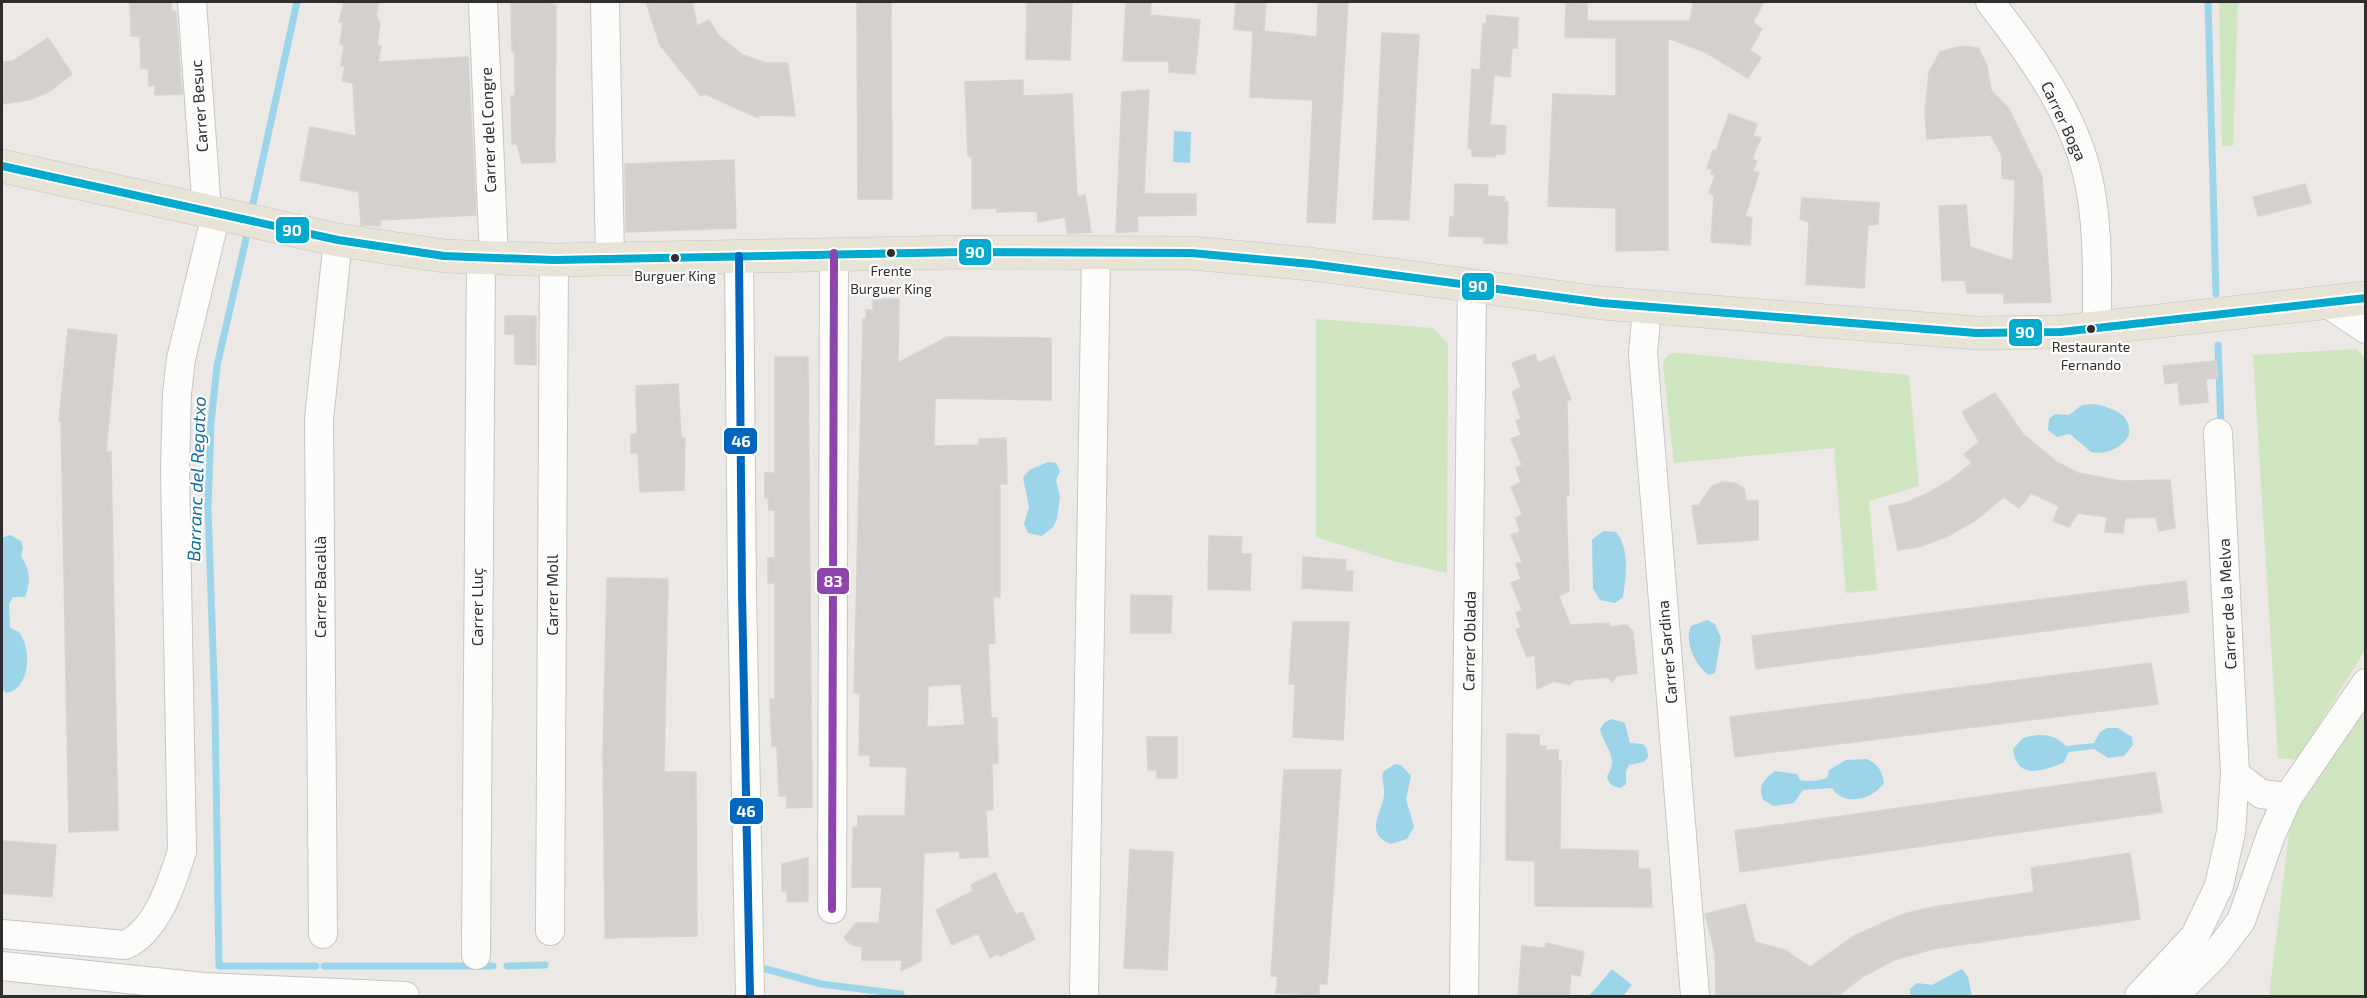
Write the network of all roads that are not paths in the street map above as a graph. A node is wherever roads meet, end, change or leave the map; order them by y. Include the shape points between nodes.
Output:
1 (192, 2) edge
2 (483, 2) edge
3 (605, 2) edge
4 (1990, 2) edge
5 (2, 165) edge
6 (218, 214) junction
7 (338, 240) junction
8 (1096, 251) junction
9 (834, 253) junction
10 (739, 256) junction
11 (488, 258) junction
12 (610, 259) junction
13 (555, 260) junction
14 (1472, 286) junction
15 (2366, 298) edge
16 (2327, 303) junction
17 (1647, 308) junction
18 (2097, 329) junction
19 (2366, 329) edge
20 (2218, 433) dead end
21 (2366, 683) edge
22 (2235, 774) junction
23 (2288, 797) junction
24 (832, 909) dead end
25 (550, 931) dead end
26 (2, 934) edge
27 (323, 934) dead end
28 (476, 955) dead end
29 (2, 966) edge
30 (405, 996) edge
31 (750, 996) edge
32 (1084, 996) edge
33 (1464, 996) edge
34 (1695, 996) edge
35 (2139, 996) edge
36 (2174, 996) edge

1 - 6 street, Carrer Besuc
2 - 11 street, Carrer del Congre
3 - 12 street
4 - 18 street, Carrer Boga via 2040,71 2081,152 2092,200
5 - 6 main road
6 - 7 main road
6 - 26 street, Carrer Besuc via 181,359 177,393 182,851 150,924 135,941 125,945
7 - 11 main road via 409,252
7 - 27 street, Carrer Bacallà via 319,418
8 - 9 main road
8 - 14 main road via 1274,260
8 - 32 street
9 - 10 main road
9 - 24 street
10 - 12 main road
10 - 31 street
11 - 13 main road
11 - 28 street, Carrer Lluç
12 - 13 main road
13 - 25 street, Carrer Moll
14 - 17 main road
14 - 33 street, Carrer Oblada
15 - 16 main road
16 - 18 main road
16 - 19 street
17 - 18 main road via 1976,333
17 - 34 street, Carrer Sardina via 1643,353
20 - 22 street, Carrer de la Melva
21 - 23 street
22 - 23 street via 2261,794
22 - 35 street, Carrer de la Melva via 2231,832 2219,886 2195,936
23 - 36 street via 2241,921 2215,955
29 - 30 street via 202,987

